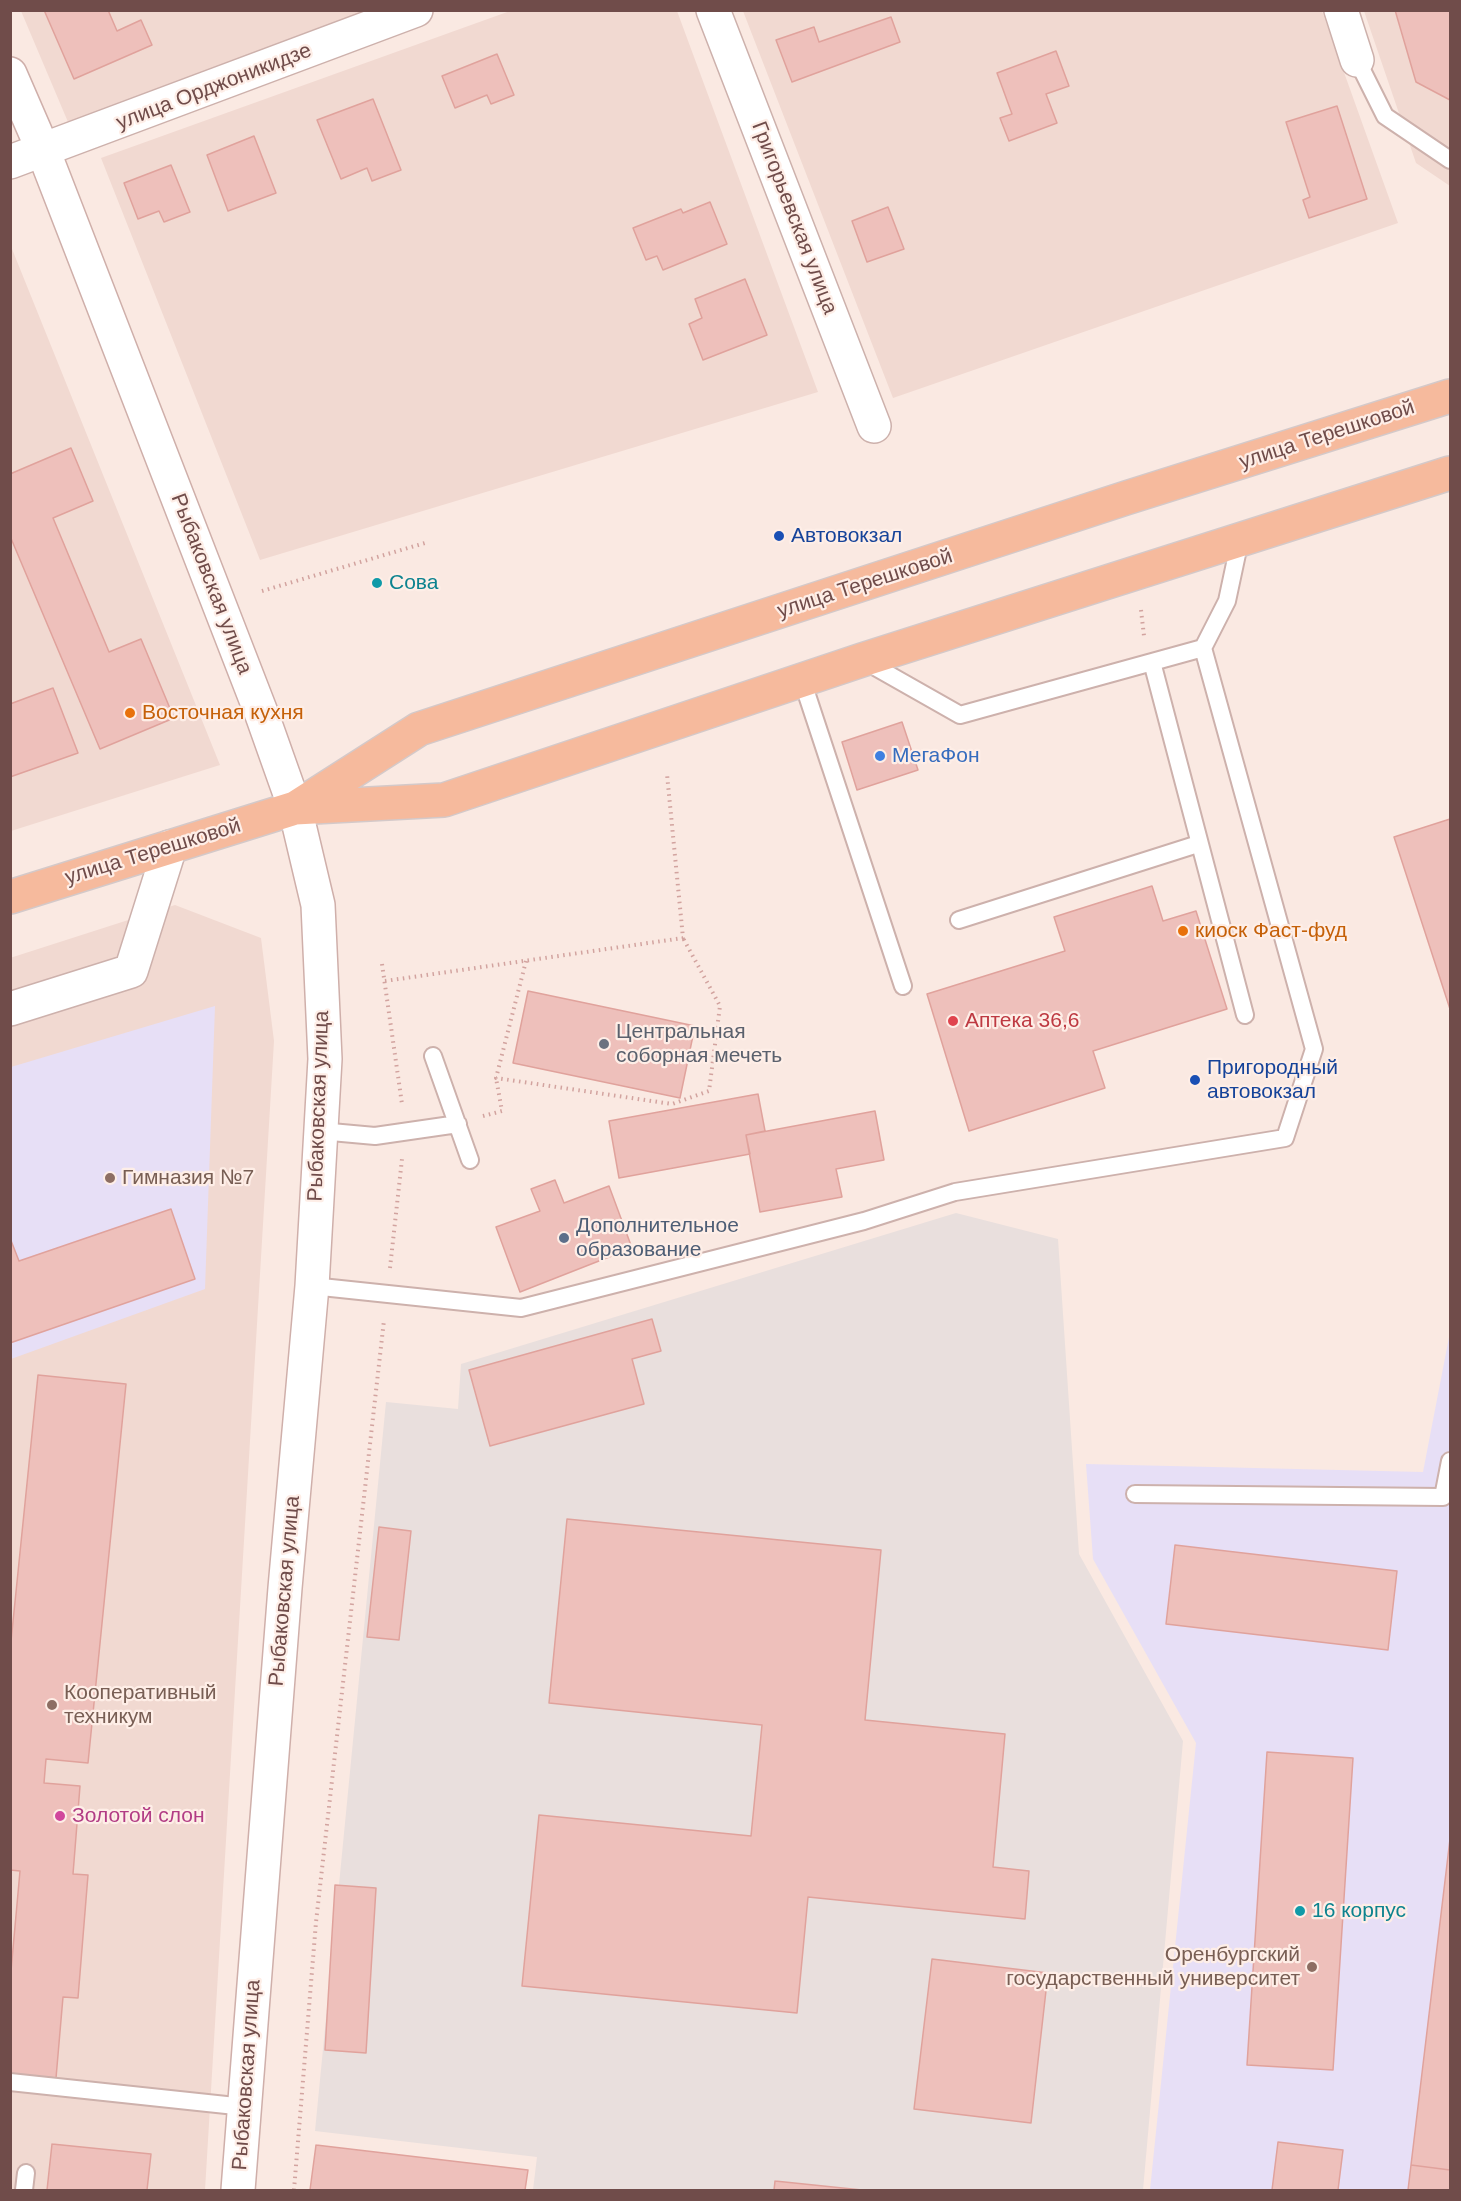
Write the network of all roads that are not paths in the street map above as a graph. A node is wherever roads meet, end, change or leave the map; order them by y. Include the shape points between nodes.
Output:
1 (416, 10) edge
2 (713, 10) edge
3 (1341, 10) edge
4 (1357, 60) joint
5 (10, 75) edge
6 (43, 150) junction
7 (1450, 160) edge
8 (10, 162) edge
9 (1450, 396) edge
10 (874, 426) dead end
11 (1450, 473) edge
12 (1240, 540) junction
13 (1203, 648) junction
14 (862, 660) junction
15 (1152, 662) junction
16 (802, 680) junction
17 (295, 808) junction
18 (1198, 844) junction
19 (170, 847) junction
20 (10, 897) edge
21 (959, 920) dead end
22 (903, 986) dead end
23 (10, 1010) edge
24 (1245, 1015) dead end
25 (433, 1056) dead end
26 (458, 1124) junction
27 (320, 1131) junction
28 (470, 1160) dead end
29 (312, 1286) junction
30 (1450, 1461) edge
31 (1135, 1494) dead end
32 (10, 2082) edge
33 (245, 2107) junction
34 (27, 2173) dead end
35 (24, 2190) edge
36 (238, 2190) edge

1 - 6 main road, улица Орджоникидзе
2 - 10 main road, Григорьевская улица
3 - 4 main road
4 - 7 lane via 1385,116
5 - 6 main road, Рыбаковская улица
6 - 8 main road, улица Орджоникидзе
6 - 17 main road, Рыбаковская улица
9 - 17 main road, улица Терешковой via 419,729
11 - 12 main road, улица Терешковой
12 - 13 lane via 1227,601
12 - 14 main road, улица Терешковой
13 - 15 lane
13 - 29 lane via 1314,1049 1285,1138 955,1192 864,1221 521,1308
14 - 15 lane via 960,714
14 - 16 main road, улица Терешковой
15 - 18 lane
16 - 17 main road, улица Терешковой via 444,800
16 - 22 lane
17 - 19 main road, улица Терешковой
17 - 27 main road, Рыбаковская улица via 318,905 325,1059
18 - 21 lane
18 - 24 lane
19 - 20 main road, улица Терешковой
19 - 23 main road via 131,971
25 - 26 lane
26 - 27 lane via 375,1136
26 - 28 lane
27 - 29 main road, Рыбаковская улица
29 - 33 main road, Рыбаковская улица
30 - 31 lane via 1443,1497
32 - 33 lane
33 - 36 main road, Рыбаковская улица
34 - 35 lane

